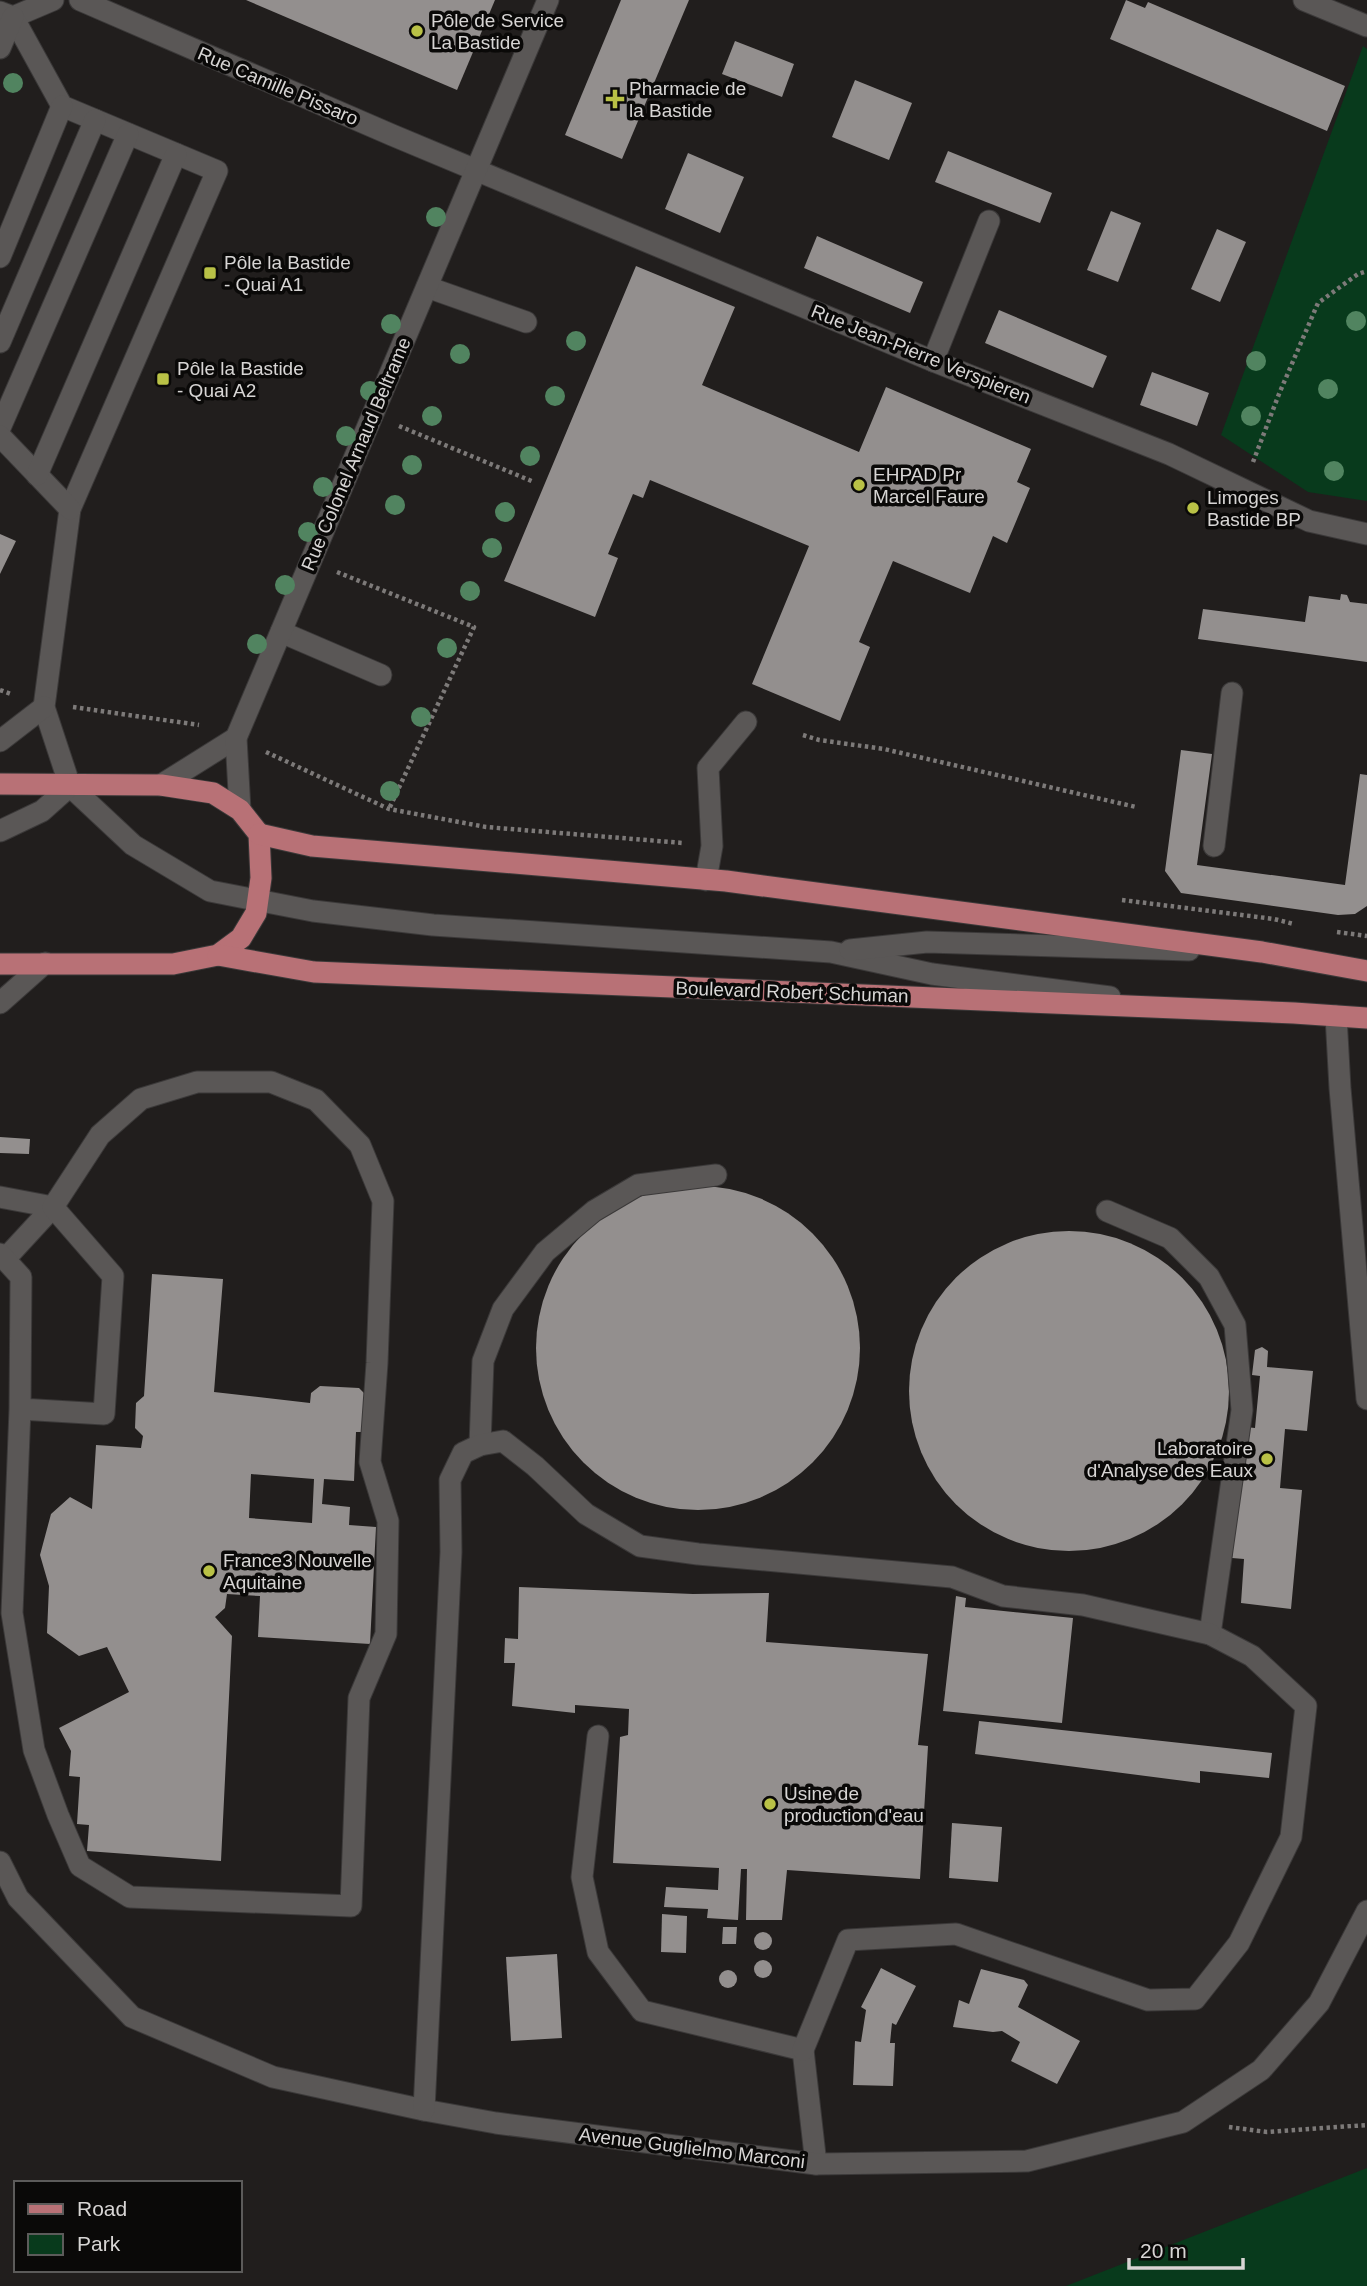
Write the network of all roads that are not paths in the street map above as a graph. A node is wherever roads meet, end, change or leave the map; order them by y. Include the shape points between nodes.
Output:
1 (53, 0) edge
2 (80, 0) edge
3 (548, 0) edge
4 (1304, 0) edge
5 (6, 15) edge
6 (1367, 26) edge
7 (0, 48) edge
8 (62, 106) junction
9 (95, 120) junction
10 (128, 134) junction
11 (176, 154) junction
12 (476, 170) junction
13 (989, 221) dead end
14 (0, 257) edge
15 (426, 287) junction
16 (526, 322) dead end
17 (0, 342) edge
18 (933, 361) junction
19 (0, 428) edge
20 (0, 436) edge
21 (37, 475) junction
22 (70, 509) junction
23 (1367, 534) edge
24 (281, 632) junction
25 (381, 675) dead end
26 (1233, 694) dead end
27 (44, 707) junction
28 (746, 722) dead end
29 (236, 738) junction
30 (0, 741) edge
31 (0, 784) edge
32 (161, 785) junction
33 (70, 786) junction
34 (240, 810) junction
35 (0, 831) edge
36 (259, 834) junction
37 (1214, 846) dead end
38 (706, 880) junction
39 (260, 900) junction
40 (831, 952) junction
41 (1262, 952) junction
42 (218, 955) junction
43 (45, 963) junction
44 (0, 964) edge
45 (1363, 971) edge
46 (0, 1003) edge
47 (1210, 1010) junction
48 (1336, 1016) junction
49 (1367, 1018) edge
50 (716, 1175) dead end
51 (0, 1196) edge
52 (53, 1207) junction
53 (1107, 1211) dead end
54 (3, 1256) edge
55 (1367, 1399) edge
56 (20, 1409) junction
57 (480, 1444) junction
58 (1210, 1634) junction
59 (598, 1737) dead end
60 (0, 1862) edge
61 (1367, 1911) edge
62 (803, 2050) junction
63 (424, 2110) junction
64 (816, 2164) junction

1 - 5 street
2 - 12 street, Rue Camille Pissaro
3 - 12 street, Rue Colonel Arnaud Beltrame
4 - 6 street
5 - 7 street
5 - 8 street
8 - 9 street
8 - 14 street
9 - 10 street
9 - 17 street
10 - 11 street
10 - 19 street
11 - 21 street
11 - 22 street via 217,171
12 - 15 street, Rue Colonel Arnaud Beltrame
12 - 18 street, Rue Jean-Pierre Verspieren
13 - 18 street
15 - 16 street
15 - 24 street, Rue Colonel Arnaud Beltrame
18 - 23 street, Rue Jean-Pierre Verspieren via 1169,454 1309,521
20 - 21 street
21 - 22 street
22 - 27 street
24 - 25 street
24 - 29 street, Rue Colonel Arnaud Beltrame
26 - 37 street
27 - 30 street
27 - 33 street
28 - 38 street via 708,768 712,846
29 - 32 street
29 - 34 street, Rue Colonel Arnaud Beltrame
31 - 33 main road
32 - 33 main road
32 - 34 main road via 213,793
33 - 35 street via 42,811
33 - 39 street via 133,845 210,891
34 - 36 main road
36 - 38 main road via 312,846
36 - 39 main road
38 - 41 main road
39 - 40 street via 433,925
39 - 42 main road via 241,939
40 - 41 street via 927,942
40 - 47 street via 932,974
41 - 45 main road
42 - 43 main road via 173,964
42 - 47 main road, Boulevard Robert Schuman via 314,972
43 - 44 main road
43 - 46 street
47 - 48 main road, Boulevard Robert Schuman
48 - 49 main road, Boulevard Robert Schuman
48 - 55 street
50 - 57 street via 638,1185 594,1211 545,1252 503,1310 483,1361
51 - 52 street
52 - 54 street
52 - 56 street via 113,1276 104,1414
52 - 56 street via 100,1135 141,1099 198,1082 271,1082 316,1100 360,1145 383,1200 370,1462 388,1521 386,1634 359,1698 351,1906 130,1897 80,1866 34,1750 12,1613
53 - 58 street via 1170,1238 1209,1277 1235,1325 1242,1410
54 - 56 street via 21,1277
57 - 58 street via 503,1441 586,1514 640,1546 952,1577 1003,1596 1083,1605
57 - 63 street via 463,1453 450,1480 451,1552
58 - 62 street via 1252,1656 1306,1706 1291,1837 1239,1943 1195,1999 1148,2000 956,1934 848,1940
59 - 62 street via 582,1877 598,1952 642,2011
60 - 63 street, Avenue Guglielmo Marconi via 18,1898 132,2017 273,2077
61 - 64 street, Avenue Guglielmo Marconi via 1319,2003 1261,2070 1183,2122 1027,2161
62 - 64 street
63 - 64 street, Avenue Guglielmo Marconi

